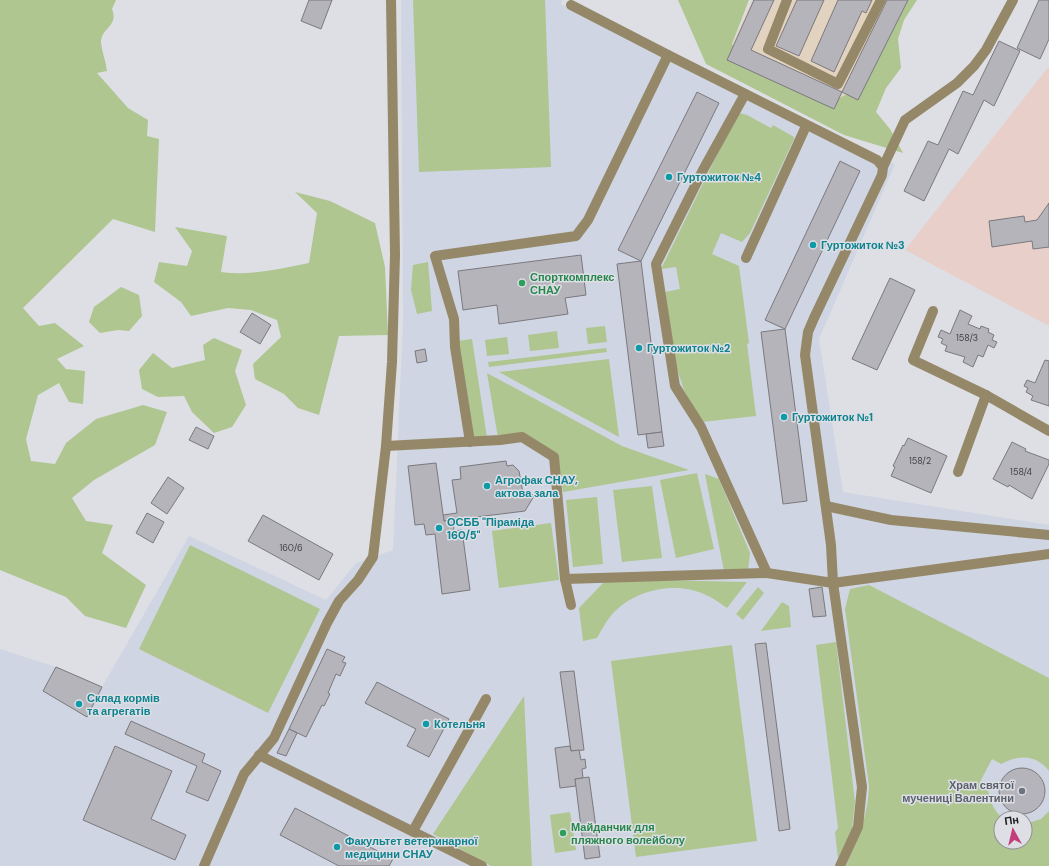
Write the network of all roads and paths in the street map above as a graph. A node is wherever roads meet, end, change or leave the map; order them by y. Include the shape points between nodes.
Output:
1 (391, 0) edge
2 (787, 0) edge
3 (881, 0) edge
4 (1013, 0) edge
5 (571, 5) dead end
6 (668, 55) junction
7 (745, 94) junction
8 (806, 126) junction
9 (882, 167) junction
10 (746, 258) dead end
11 (933, 311) dead end
12 (986, 395) junction
13 (1049, 431) edge
14 (470, 442) junction
15 (386, 446) junction
16 (958, 472) dead end
17 (826, 506) junction
18 (1049, 534) edge
19 (1049, 554) edge
20 (767, 573) junction
21 (565, 579) junction
22 (833, 583) junction
23 (571, 605) dead end
24 (486, 699) dead end
25 (259, 755) junction
26 (413, 831) junction
27 (204, 866) edge
28 (482, 866) edge
29 (840, 866) edge

1 - 15 lane via 395,255 392,362
2 - 3 lane via 768,49 838,84
4 - 9 lane via 986,50 974,66 957,83 905,120
5 - 6 lane
6 - 7 lane
6 - 14 lane via 588,220 576,236 436,256 454,319 455,347
7 - 8 lane
7 - 20 lane via 656,264 675,386 701,427
8 - 9 lane via 877,160
8 - 10 lane
9 - 17 lane via 882,175 808,332 805,355
11 - 12 lane via 913,360
12 - 13 lane
12 - 16 lane
14 - 15 lane
14 - 21 lane via 522,437 554,457
15 - 25 lane via 373,557 358,580 339,601 274,738
17 - 18 lane via 891,520
17 - 22 lane via 832,545
19 - 22 lane
20 - 21 lane
20 - 22 lane
21 - 23 lane
22 - 29 lane via 862,787 858,827
24 - 26 lane
25 - 26 lane
25 - 27 lane via 244,774
26 - 28 lane

